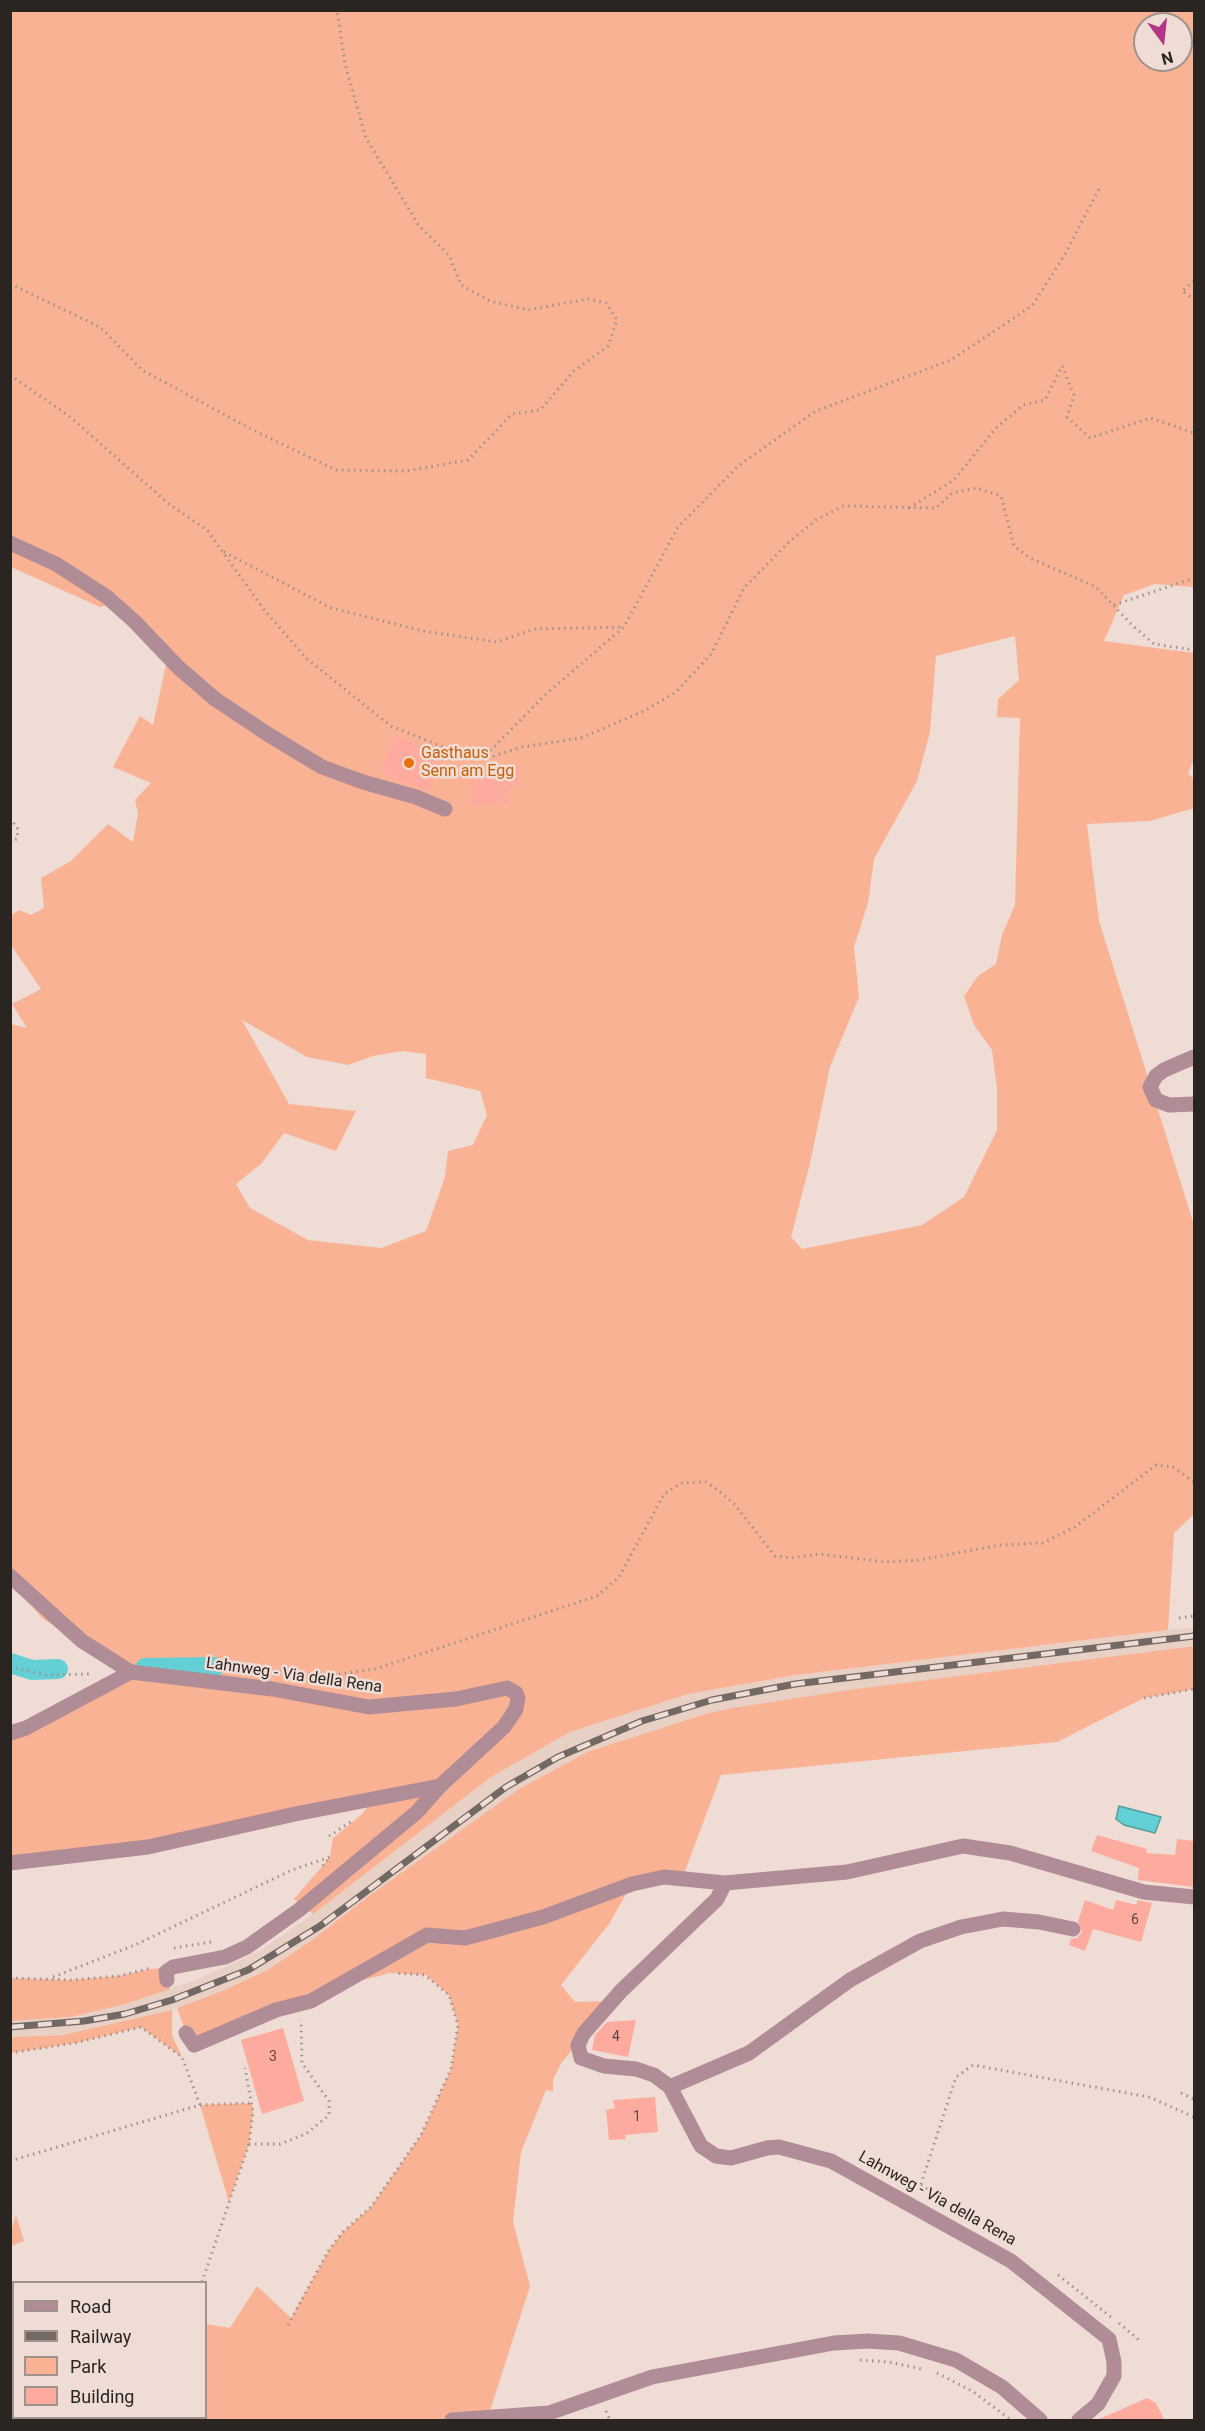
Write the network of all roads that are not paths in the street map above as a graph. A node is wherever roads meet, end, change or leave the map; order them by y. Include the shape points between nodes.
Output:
1 (10, 543) edge
2 (445, 809) dead end
3 (1194, 1057) edge
4 (1194, 1104) edge
5 (10, 1576) edge
6 (130, 1672) junction
7 (10, 1733) edge
8 (440, 1786) junction
9 (10, 1863) edge
10 (725, 1883) junction
11 (1194, 1897) edge
12 (1073, 1929) dead end
13 (167, 1980) dead end
14 (186, 2033) dead end
15 (670, 2087) junction
16 (452, 2421) edge
17 (1041, 2421) edge
18 (1079, 2421) edge

1 - 2 street via 56,564 107,597 215,699 277,740 322,767
3 - 4 street via 1164,1070 1150,1087 1156,1100 1169,1105
5 - 6 street via 82,1641
6 - 7 street
6 - 8 street, Lahnweg - Via della Rena via 272,1689 369,1707 456,1699 500,1689 516,1693 516,1708 504,1726
8 - 9 street via 148,1847
8 - 13 street, Lahnweg - Via della Rena via 417,1812 299,1910 247,1947 225,1957 173,1967 166,1972
10 - 11 street via 847,1872 963,1846 1010,1853 1144,1892
10 - 14 street via 664,1877 465,1938 427,1935 311,2001 276,2010 194,2045
10 - 15 street via 717,1899 621,1992 578,2045 581,2058 589,2062 636,2069 654,2075
12 - 15 street via 1003,1919 961,1927 920,1941 850,1980 749,2053
15 - 18 street, Lahnweg - Via della Rena via 701,2146 716,2156 731,2158 767,2148 808,2153 853,2172 1011,2261 1109,2339 1114,2376 1098,2404
16 - 17 street via 549,2413 652,2377 834,2343 867,2341 899,2343 956,2360 1002,2387

